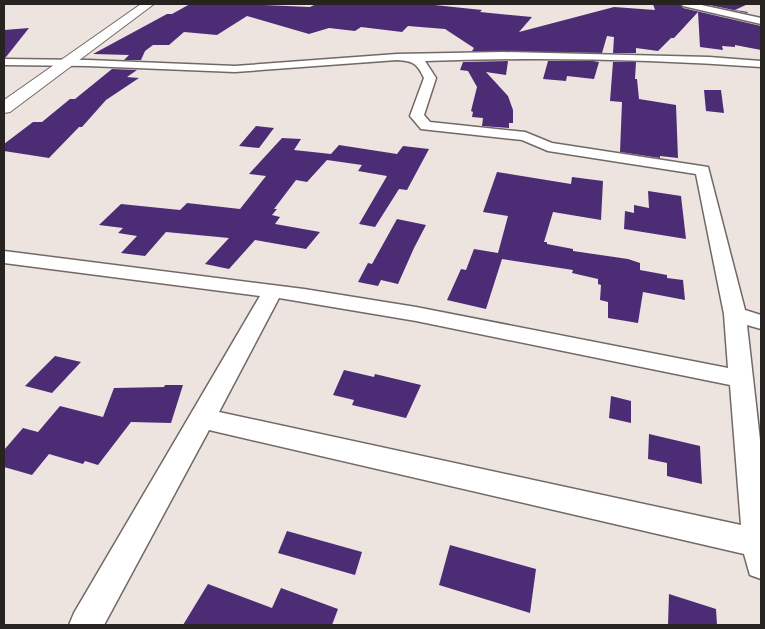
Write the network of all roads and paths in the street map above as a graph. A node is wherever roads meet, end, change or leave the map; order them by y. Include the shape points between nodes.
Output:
1 (148, 4) edge
2 (686, 4) edge
3 (761, 21) edge
4 (414, 58) junction
5 (4, 62) edge
6 (65, 64) junction
7 (761, 64) edge
8 (4, 108) edge
9 (4, 257) edge
10 (273, 291) junction
11 (735, 314) junction
12 (761, 322) edge
13 (741, 379) junction
14 (203, 419) junction
15 (760, 549) edge
16 (86, 625) edge

1 - 6 main road
2 - 3 street
4 - 6 street via 236,69
4 - 7 street via 503,55
4 - 11 street via 424,66 430,78 417,116 426,126 525,136 548,147 703,170
5 - 6 street
6 - 8 main road
9 - 10 street
10 - 13 street via 416,314
10 - 14 street
11 - 12 street
11 - 13 street
13 - 15 street
14 - 15 street
14 - 16 street

